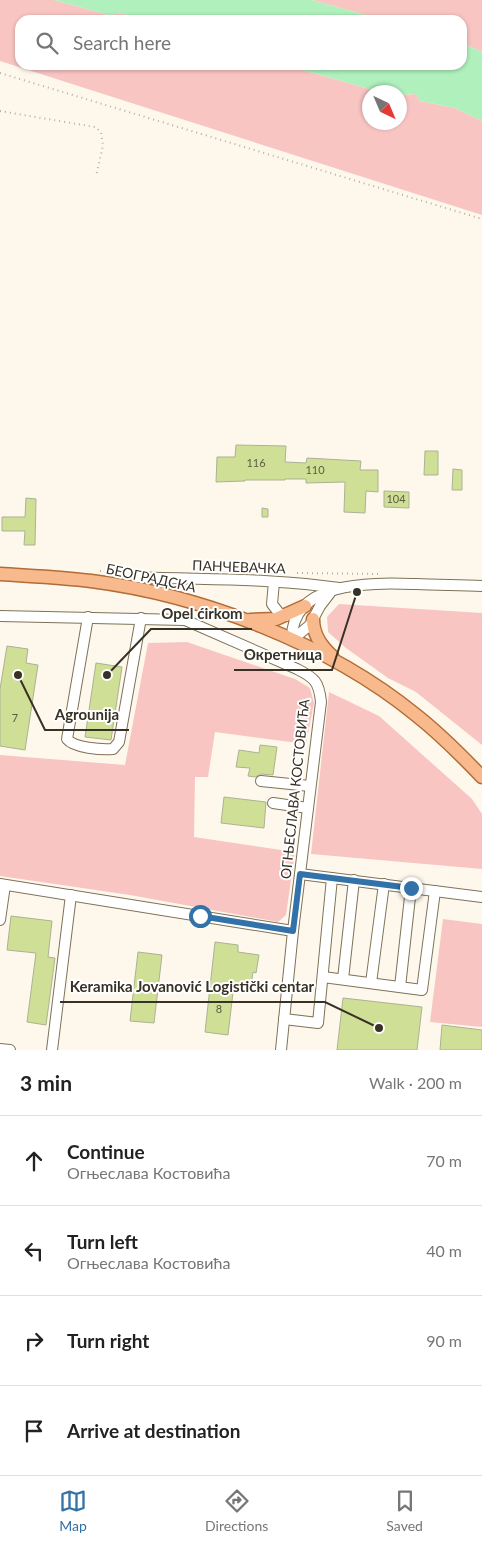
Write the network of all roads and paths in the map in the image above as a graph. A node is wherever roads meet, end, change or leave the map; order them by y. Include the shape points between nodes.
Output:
1 (0, 73) edge
2 (0, 111) edge
3 (96, 176) dead end
4 (482, 218) edge
5 (0, 574) edge
6 (136, 578) dead end
7 (274, 582) junction
8 (482, 586) edge
9 (336, 590) junction
10 (305, 606) junction
11 (0, 616) edge
12 (286, 616) junction
13 (88, 617) junction
14 (141, 618) junction
15 (313, 619) junction
16 (244, 620) junction
17 (292, 640) junction
18 (339, 663) junction
19 (482, 778) edge
20 (261, 781) dead end
21 (310, 786) junction
22 (273, 803) dead end
23 (308, 808) junction
24 (300, 874) junction
25 (332, 878) junction
26 (354, 880) junction
27 (3, 884) edge
28 (384, 884) junction
29 (411, 888) junction
30 (435, 891) junction
31 (71, 895) junction
32 (482, 897) edge
33 (0, 920) edge
34 (293, 931) junction
35 (323, 977) junction
36 (344, 980) junction
37 (371, 983) junction
38 (400, 987) junction
39 (284, 1019) junction
40 (0, 1049) edge
41 (10, 1050) edge
42 (52, 1050) edge
43 (281, 1050) edge

1 - 4 path
2 - 3 path via 94,127 101,132 103,146
5 - 16 main road, БЕОГРАДСКА via 108,583 195,602
6 - 7 street, ПАНЧЕВАЧКА
7 - 9 street, ПАНЧЕВАЧКА
7 - 12 street via 272,604
8 - 9 street, ПАНЧЕВАЧКА via 357,584
9 - 10 street
9 - 15 street via 320,606
10 - 12 main road
10 - 17 street via 295,620
11 - 13 street, ОГЊЕСЛАВА КОСТОВИЋА
12 - 16 main road
13 - 14 street, ОГЊЕСЛАВА КОСТОВИЋА
13 - 14 street via 67,738 74,745 106,750 113,750 119,742
14 - 21 street, ОГЊЕСЛАВА КОСТОВИЋА via 185,620 313,678 318,684 321,702
15 - 17 street
15 - 18 main road via 314,631 321,645
16 - 17 main road, БЕОГРАДСКА
17 - 18 main road, БЕОГРАДСКА
18 - 19 main road, БЕОГРАДСКА via 415,714
20 - 21 street
21 - 23 street, ОГЊЕСЛАВА КОСТОВИЋА
22 - 23 street
23 - 24 street, ОГЊЕСЛАВА КОСТОВИЋА
24 - 25 street
24 - 34 street, ОГЊЕСЛАВА КОСТОВИЋА
25 - 26 street
25 - 35 street
26 - 28 street
26 - 36 street
27 - 31 street
27 - 33 street
28 - 29 street
28 - 37 street
29 - 30 street
29 - 38 street
30 - 32 street
30 - 38 street via 422,990
31 - 34 street
31 - 42 street
34 - 39 street, ОГЊЕСЛАВА КОСТОВИЋА
35 - 36 street
35 - 39 street via 318,1023
36 - 37 street
37 - 38 street
39 - 43 street, ОГЊЕСЛАВА КОСТОВИЋА
40 - 41 street

